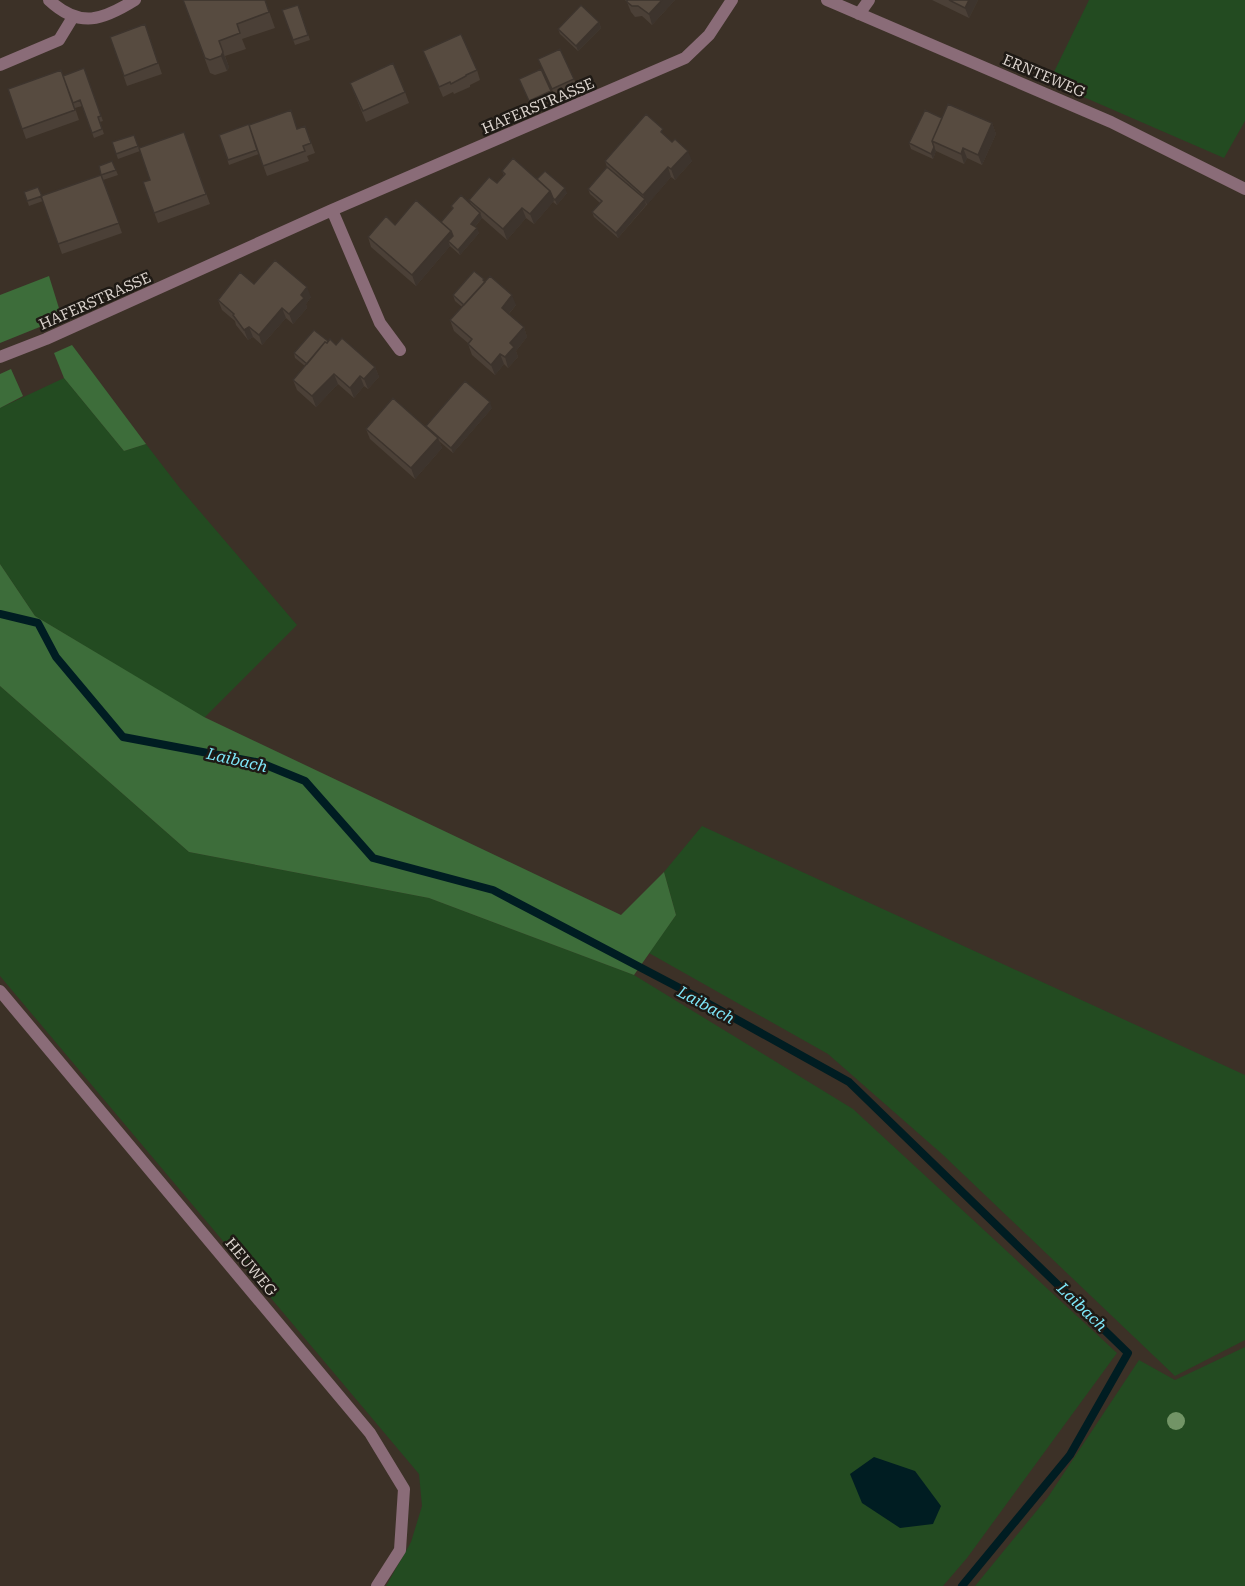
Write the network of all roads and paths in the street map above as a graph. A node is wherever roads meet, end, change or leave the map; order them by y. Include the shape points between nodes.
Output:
1 (49, 0) edge
2 (135, 0) edge
3 (732, 0) edge
4 (827, 0) edge
5 (869, 0) edge
6 (859, 14) junction
7 (73, 17) junction
8 (0, 65) edge
9 (1245, 189) edge
10 (332, 210) junction
11 (400, 350) dead end
12 (0, 357) edge
13 (0, 991) edge
14 (377, 1586) edge

1 - 7 street
2 - 7 street via 95,18
3 - 10 street, HAFERSTRASSE via 709,35 685,58
4 - 6 street, ERNTEWEG
5 - 6 street
6 - 9 street, ERNTEWEG via 1112,122
7 - 8 street via 59,40
10 - 11 street via 380,323
10 - 12 street, HAFERSTRASSE
13 - 14 street, HEUWEG via 370,1432 404,1489 400,1550

